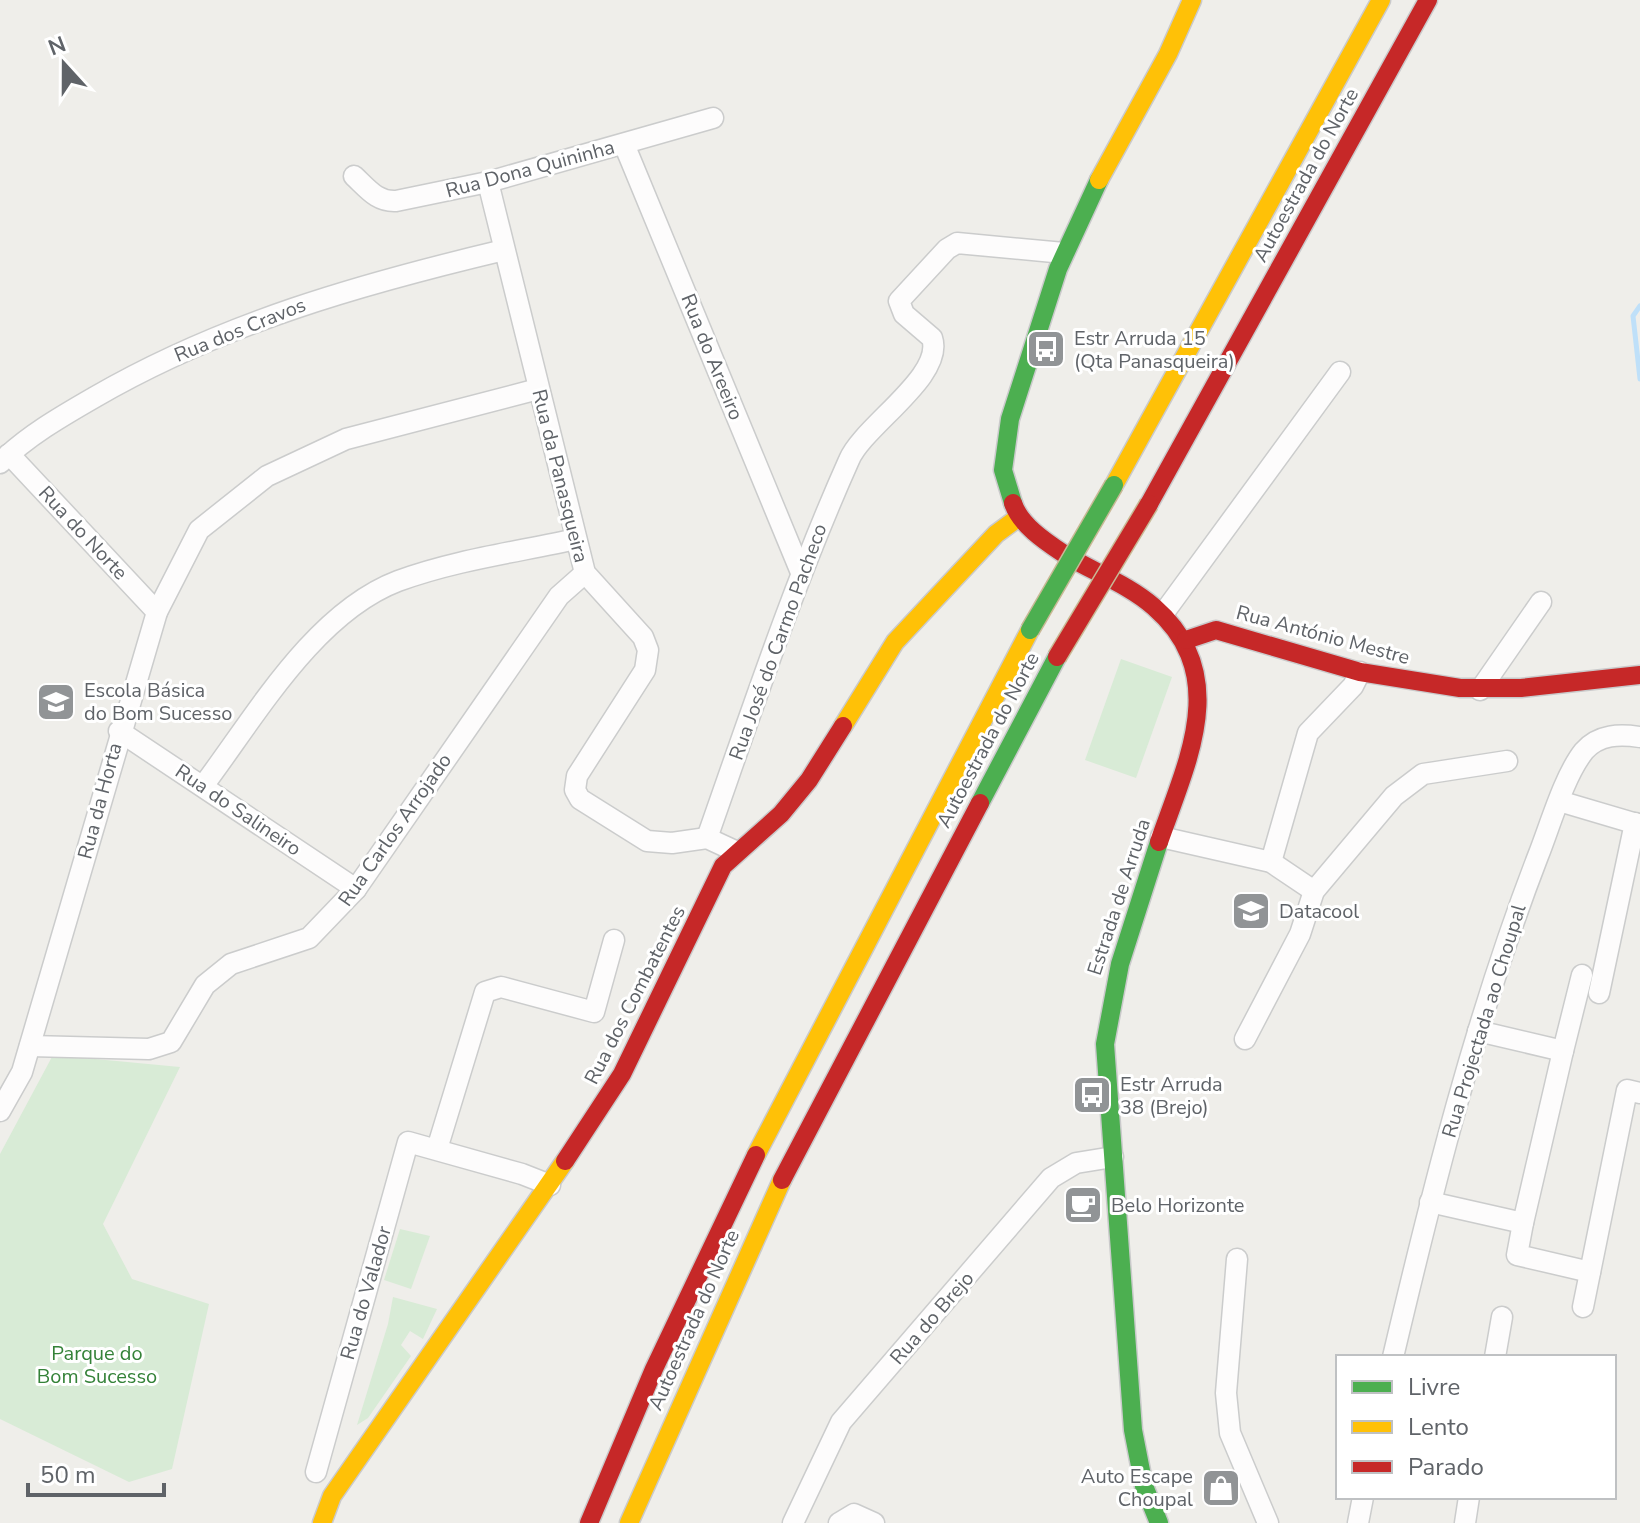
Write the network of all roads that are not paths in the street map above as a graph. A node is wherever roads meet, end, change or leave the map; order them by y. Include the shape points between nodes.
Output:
1 (1192, 0) edge
2 (1381, 0) edge
3 (1428, 0) edge
4 (713, 118) dead end
5 (624, 144) junction
6 (354, 176) dead end
7 (488, 182) junction
8 (504, 250) junction
9 (1064, 253) junction
10 (1340, 372) dead end
11 (538, 389) junction
12 (5, 458) edge
13 (1019, 517) junction
14 (576, 539) junction
15 (800, 570) junction
16 (585, 573) junction
17 (1541, 602) dead end
18 (157, 612) junction
19 (1163, 614) junction
20 (1186, 640) junction
21 (1360, 672) junction
22 (1640, 675) edge
23 (1480, 690) junction
24 (119, 731) junction
25 (1640, 737) edge
26 (1507, 761) dead end
27 (203, 786) junction
28 (1559, 801) junction
29 (1638, 824) edge
30 (1161, 837) junction
31 (707, 838) junction
32 (735, 851) junction
33 (1271, 862) junction
34 (356, 889) junction
35 (1314, 891) junction
36 (614, 940) dead end
37 (1582, 975) dead end
38 (1599, 993) dead end
39 (1478, 1031) junction
40 (1245, 1039) dead end
41 (30, 1046) junction
42 (1563, 1051) junction
43 (1640, 1093) edge
44 (0, 1111) edge
45 (437, 1149) junction
46 (1113, 1157) junction
47 (550, 1185) junction
48 (1430, 1202) junction
49 (1523, 1223) junction
50 (1237, 1259) dead end
51 (1590, 1272) junction
52 (1583, 1307) dead end
53 (1502, 1317) dead end
54 (1393, 1355) edge
55 (1495, 1355) edge
56 (316, 1472) dead end
57 (1363, 1499) edge
58 (1469, 1499) edge
59 (322, 1523) edge
60 (589, 1523) edge
61 (629, 1523) edge
62 (793, 1523) edge
63 (839, 1523) edge
64 (874, 1523) edge
65 (1159, 1523) edge
66 (1268, 1523) edge
67 (1358, 1523) edge
68 (1465, 1523) edge

1 - 9 main road
2 - 60 main road, Autoestrada do Norte, bridge via 1030,630 741,1183
3 - 61 main road, Autoestrada do Norte, bridge via 1149,504 1057,657 772,1198
4 - 5 street, Rua Dona Quininha
5 - 7 street, Rua Dona Quininha
5 - 15 street, Rua do Areeiro
6 - 7 street, Rua Dona Quininha via 385,202
7 - 8 street, Rua da Panasqueira
8 - 11 street, Rua da Panasqueira
8 - 12 street, Rua dos Cravos via 381,280 232,329 118,384
9 - 13 main road via 1003,453 1007,491
9 - 15 street, Rua José do Carmo Pacheco via 957,243 904,293 899,309 928,333 935,353 922,376 853,450
10 - 19 street
11 - 14 street, Rua da Panasqueira
11 - 18 street, Rua da Horta via 346,439 267,476 199,530
12 - 18 street, Rua do Norte
13 - 19 main road, Estrada de Arruda via 1041,539
13 - 32 main road, Rua dos Combatentes via 895,642 809,780 765,829
14 - 16 street, Rua da Panasqueira
14 - 27 street via 396,582 342,615 292,665
15 - 31 street, Rua José do Carmo Pacheco
16 - 31 street, Rua da Panasqueira via 639,632 648,657 645,670 577,776 575,790 580,799 647,841
16 - 34 street, Rua Carlos Arrojado via 559,596
17 - 23 street
18 - 24 street, Rua da Horta
19 - 20 main road, Estrada de Arruda
20 - 21 main road, Rua António Mestre via 1207,631 1225,632
20 - 30 main road, Estrada de Arruda via 1200,676 1200,712
21 - 23 main road, Rua António Mestre
21 - 33 street via 1308,733
22 - 23 main road, Rua António Mestre
24 - 27 street, Rua do Salineiro
24 - 41 street, Rua da Horta
25 - 28 street, Rua Projectada ao Choupal via 1615,735 1593,743
26 - 35 street via 1416,777
27 - 34 street, Rua do Salineiro
28 - 29 street
28 - 39 street, Rua Projectada ao Choupal via 1507,936
29 - 38 street
30 - 33 street
30 - 46 main road, Estrada de Arruda via 1110,999 1105,1044
31 - 32 street
32 - 47 main road, Rua dos Combatentes via 622,1074
33 - 35 street
34 - 41 street, Rua Carlos Arrojado via 309,938 231,964 205,985 171,1042 149,1049
35 - 40 street via 1300,934
36 - 45 street via 594,1012 501,987 481,996
37 - 42 street
39 - 42 street
39 - 48 street, Rua Projectada ao Choupal
41 - 44 street, Rua da Horta
42 - 49 street
43 - 51 street via 1627,1090
45 - 47 street, Rua do Valador
45 - 56 street, Rua do Valador via 408,1142
46 - 62 street, Rua do Brejo via 1076,1163 1051,1178 841,1422
46 - 65 main road, Estrada de Arruda via 1135,1444
47 - 59 main road, Rua dos Combatentes via 332,1496
48 - 49 street
48 - 54 street, Rua Projectada ao Choupal
49 - 51 street via 1517,1255
50 - 66 street via 1226,1393 1230,1433
51 - 52 street
53 - 55 street
57 - 67 street
58 - 68 street
63 - 64 street via 854,1514

